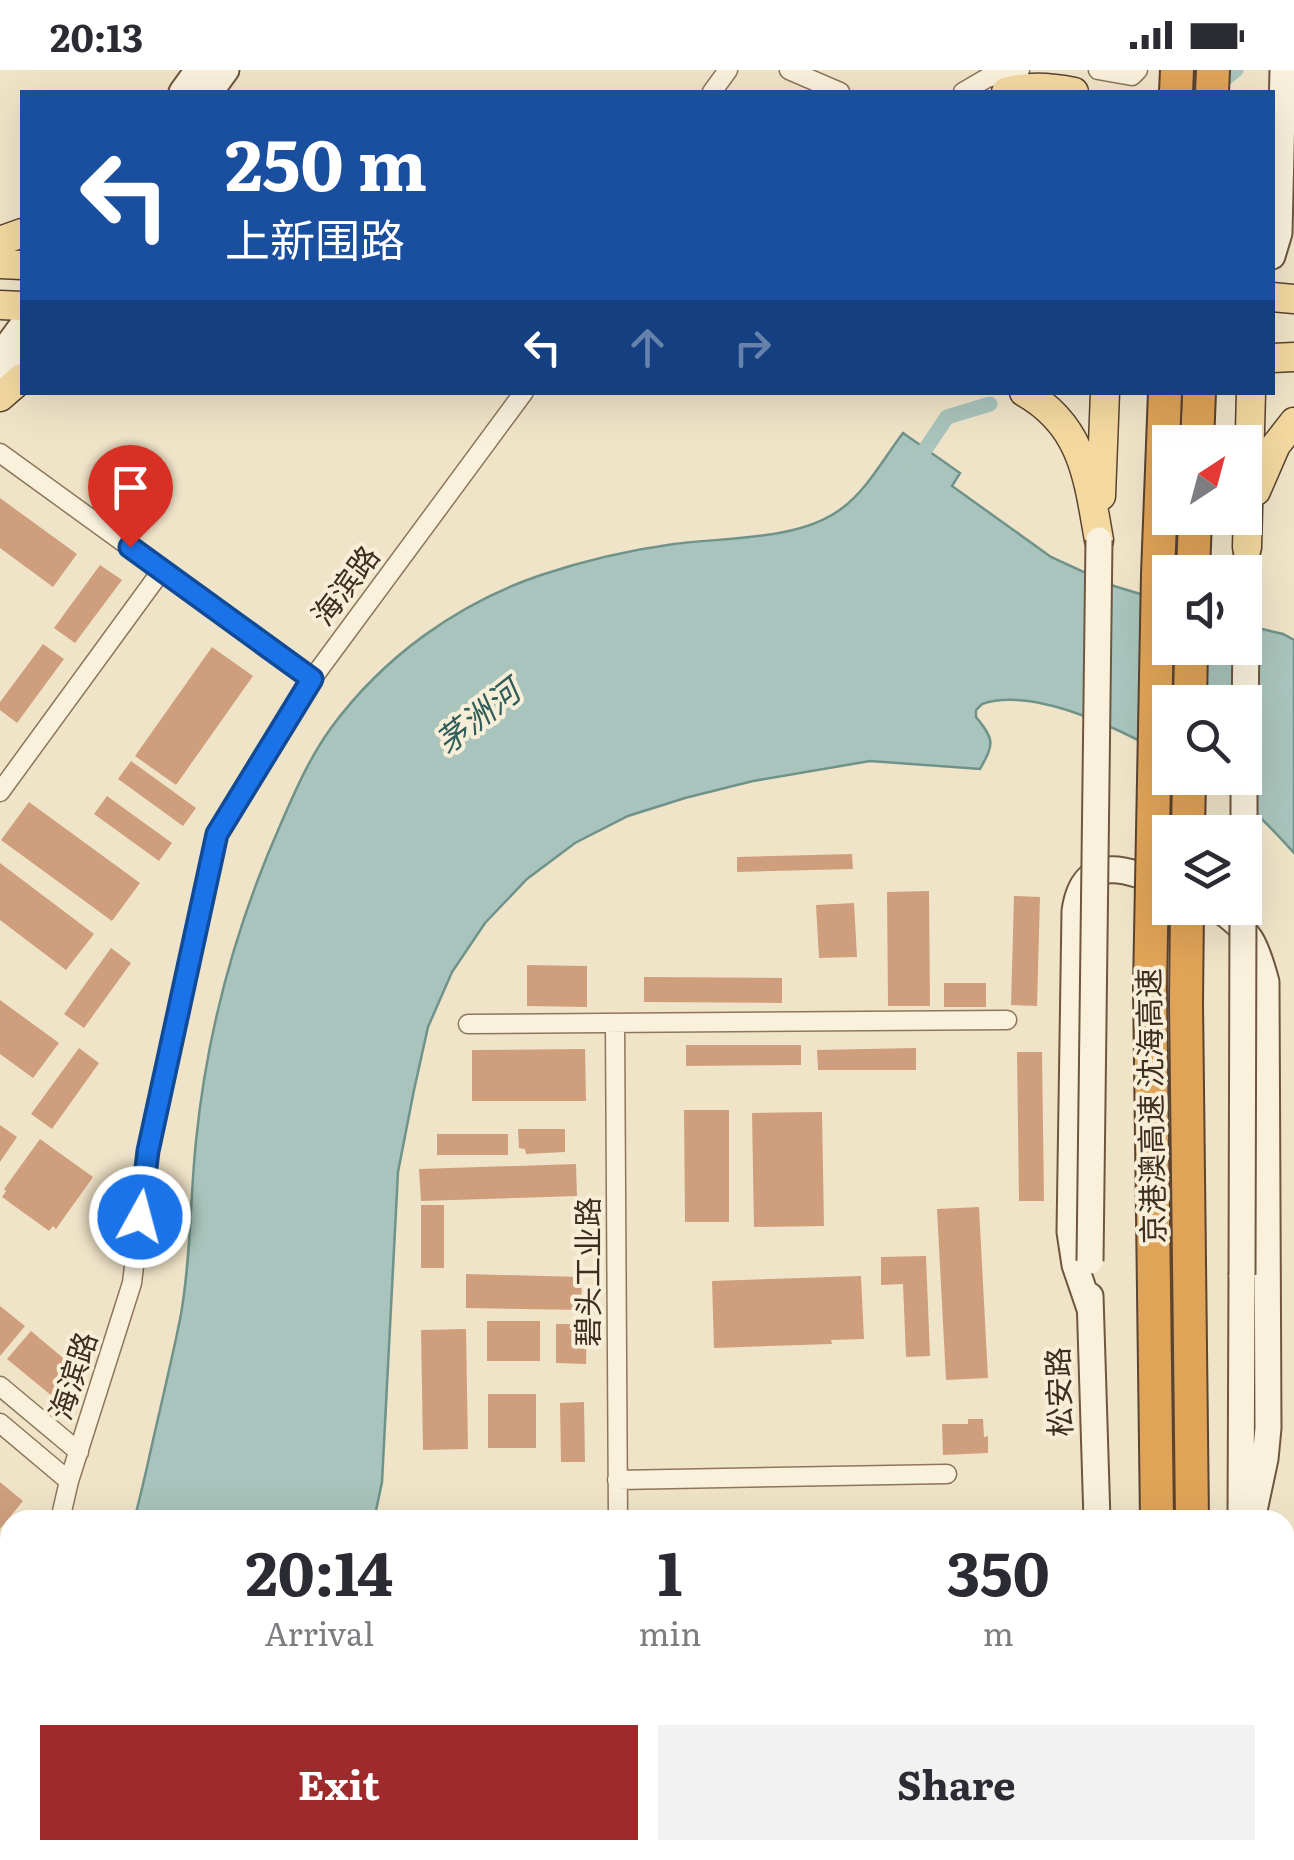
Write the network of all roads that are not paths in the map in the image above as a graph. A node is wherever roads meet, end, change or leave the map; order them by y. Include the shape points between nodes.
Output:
1 (789, 70) edge
2 (1020, 70) edge
3 (1098, 70) edge
4 (1138, 70) edge
5 (1282, 70) edge
6 (835, 90) edge
7 (966, 90) edge
8 (1013, 90) edge
9 (1061, 90) edge
10 (1275, 246) edge
11 (20, 329) edge
12 (0, 356) edge
13 (20, 359) edge
14 (20, 380) edge
15 (0, 386) edge
16 (522, 395) edge
17 (1028, 395) edge
18 (1106, 395) edge
19 (1165, 395) edge
20 (1199, 395) edge
21 (1251, 395) edge
22 (0, 396) edge
23 (1294, 422) edge
24 (1198, 425) edge
25 (0, 453) edge
26 (1098, 540) junction
27 (1247, 547) junction
28 (162, 570) junction
29 (312, 679) junction
30 (1245, 685) edge
31 (0, 792) edge
32 (1152, 879) edge
33 (1187, 925) edge
34 (1241, 925) edge
35 (1243, 925) edge
36 (1007, 1020) dead end
37 (468, 1024) dead end
38 (615, 1024) junction
39 (1090, 1309) junction
40 (0, 1386) edge
41 (0, 1422) edge
42 (78, 1452) junction
43 (947, 1474) dead end
44 (617, 1480) junction
45 (69, 1482) junction
46 (62, 1510) edge
47 (618, 1510) edge
48 (1097, 1510) edge
49 (1157, 1510) edge
50 (1192, 1510) edge
51 (1240, 1510) edge
52 (1254, 1510) edge

1 - 6 street
2 - 7 street
3 - 4 street via 1132,76
5 - 10 main road
8 - 9 main road
11 - 12 main road
13 - 15 main road
14 - 22 main road
16 - 29 street, 海滨路
17 - 26 main road via 1060,422 1080,453
18 - 26 main road
19 - 49 highway, 京港澳高速 沈海高速, bridge via 1150,987
20 - 24 highway
21 - 27 main road
23 - 27 main road via 1257,487
25 - 28 street
26 - 39 main road, 松安路, bridge
27 - 30 main road
28 - 29 street
28 - 31 street
29 - 42 street, 海滨路 via 217,834 148,1151 132,1283
32 - 39 main road via 1110,870 1088,877 1078,890 1070,1232
33 - 50 highway, 京港澳高速 沈海高速
34 - 52 main road via 1258,950 1266,982 1268,1428
35 - 51 main road, bridge
36 - 38 street
37 - 38 street
38 - 44 street, 碧头工业路
39 - 48 main road, 松安路
40 - 42 street
41 - 45 street
42 - 45 street, 海滨路
43 - 44 street
44 - 47 street, 碧头工业路
45 - 46 street, 海滨路

